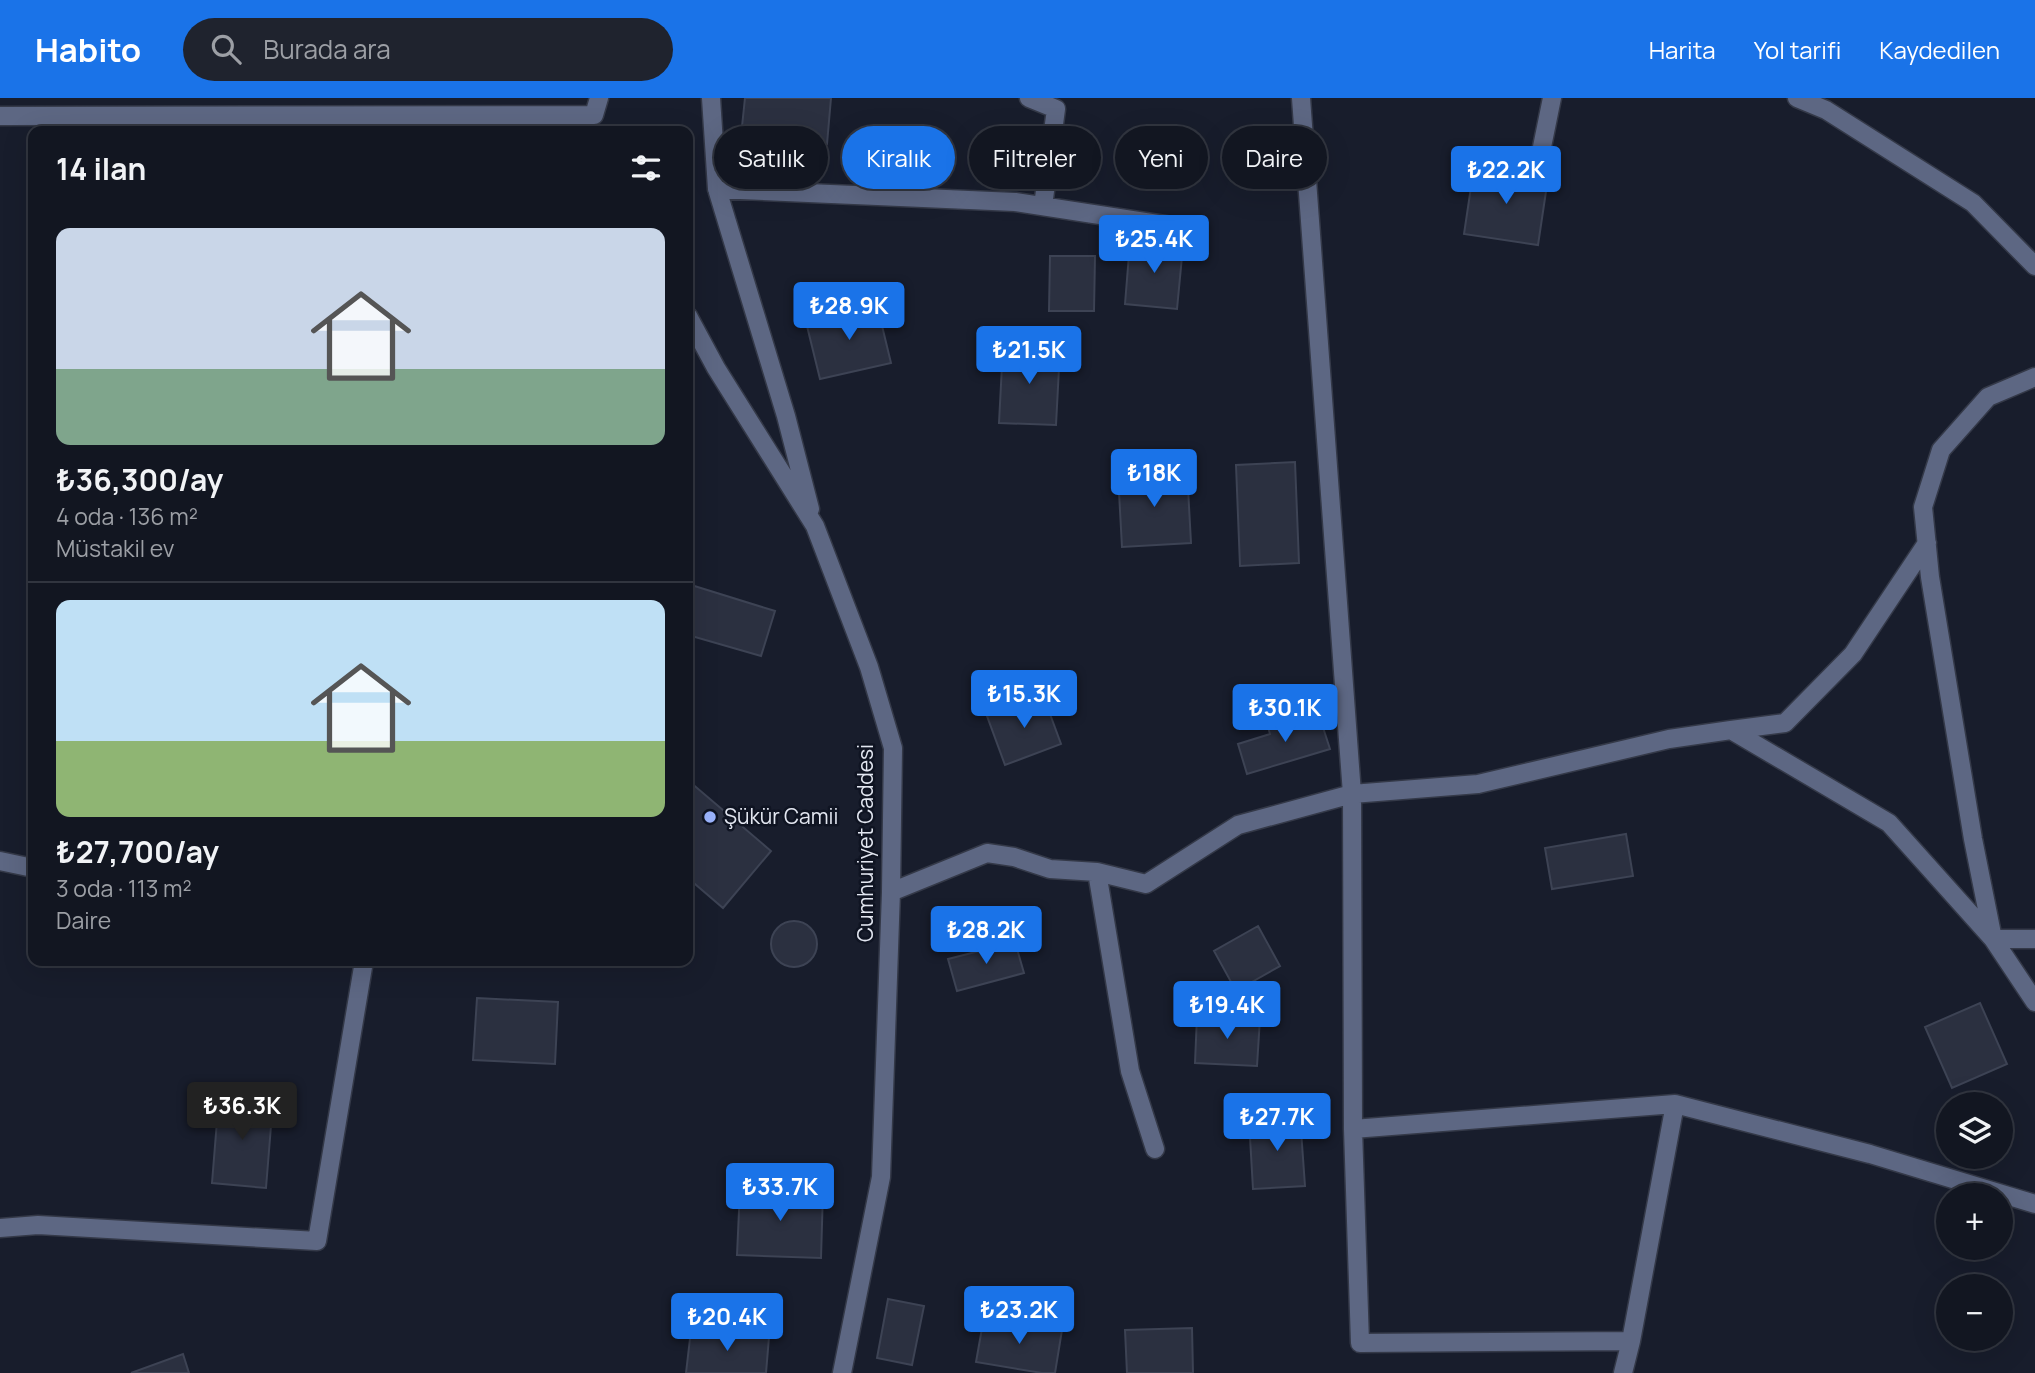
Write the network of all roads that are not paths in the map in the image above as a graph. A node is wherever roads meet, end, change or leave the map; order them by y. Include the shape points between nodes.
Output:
1 (587, 98) edge
2 (710, 98) edge
3 (1028, 98) edge
4 (1301, 98) edge
5 (1552, 98) edge
6 (1797, 98) edge
7 (598, 115) edge
8 (0, 116) edge
9 (325, 123) edge
10 (1542, 146) dead end
11 (714, 150) edge
12 (717, 189) joint
13 (1043, 206) junction
14 (1197, 230) dead end
15 (2035, 266) edge
16 (693, 325) edge
17 (2035, 377) edge
18 (815, 526) junction
19 (1927, 543) junction
20 (1731, 730) junction
21 (1352, 794) junction
22 (0, 861) edge
23 (28, 867) edge
24 (1097, 872) junction
25 (891, 891) junction
26 (1993, 939) junction
27 (2035, 939) edge
28 (363, 966) edge
29 (2035, 1002) edge
30 (1675, 1104) junction
31 (1353, 1129) junction
32 (1155, 1149) dead end
33 (2035, 1204) edge
34 (0, 1228) edge
35 (1631, 1341) junction
36 (842, 1373) edge
37 (1623, 1373) edge

1 - 7 street
2 - 11 street
3 - 13 street via 1056,109
4 - 21 street
5 - 10 street
6 - 15 street via 1826,110 1973,203
7 - 9 street
8 - 9 street
12 - 13 street
12 - 18 street
13 - 14 street
16 - 18 street, Cumhuriyet Caddesi
17 - 19 street via 1988,397 1941,450 1923,508
18 - 25 street, Cumhuriyet Caddesi via 869,667 893,748
19 - 20 street via 1853,654 1785,723
19 - 26 street
20 - 21 street via 1669,739 1478,784
20 - 26 street via 1889,823
21 - 24 street via 1238,825 1146,884
21 - 31 street
22 - 23 street
24 - 25 street via 1050,869 987,853
24 - 32 street via 1130,1071
25 - 36 street, Cumhuriyet Caddesi via 881,1177
26 - 27 street
26 - 29 street
28 - 34 street via 317,1241 38,1225
30 - 31 street
30 - 33 street via 1870,1154
30 - 35 street
31 - 35 street via 1360,1343
35 - 37 street

